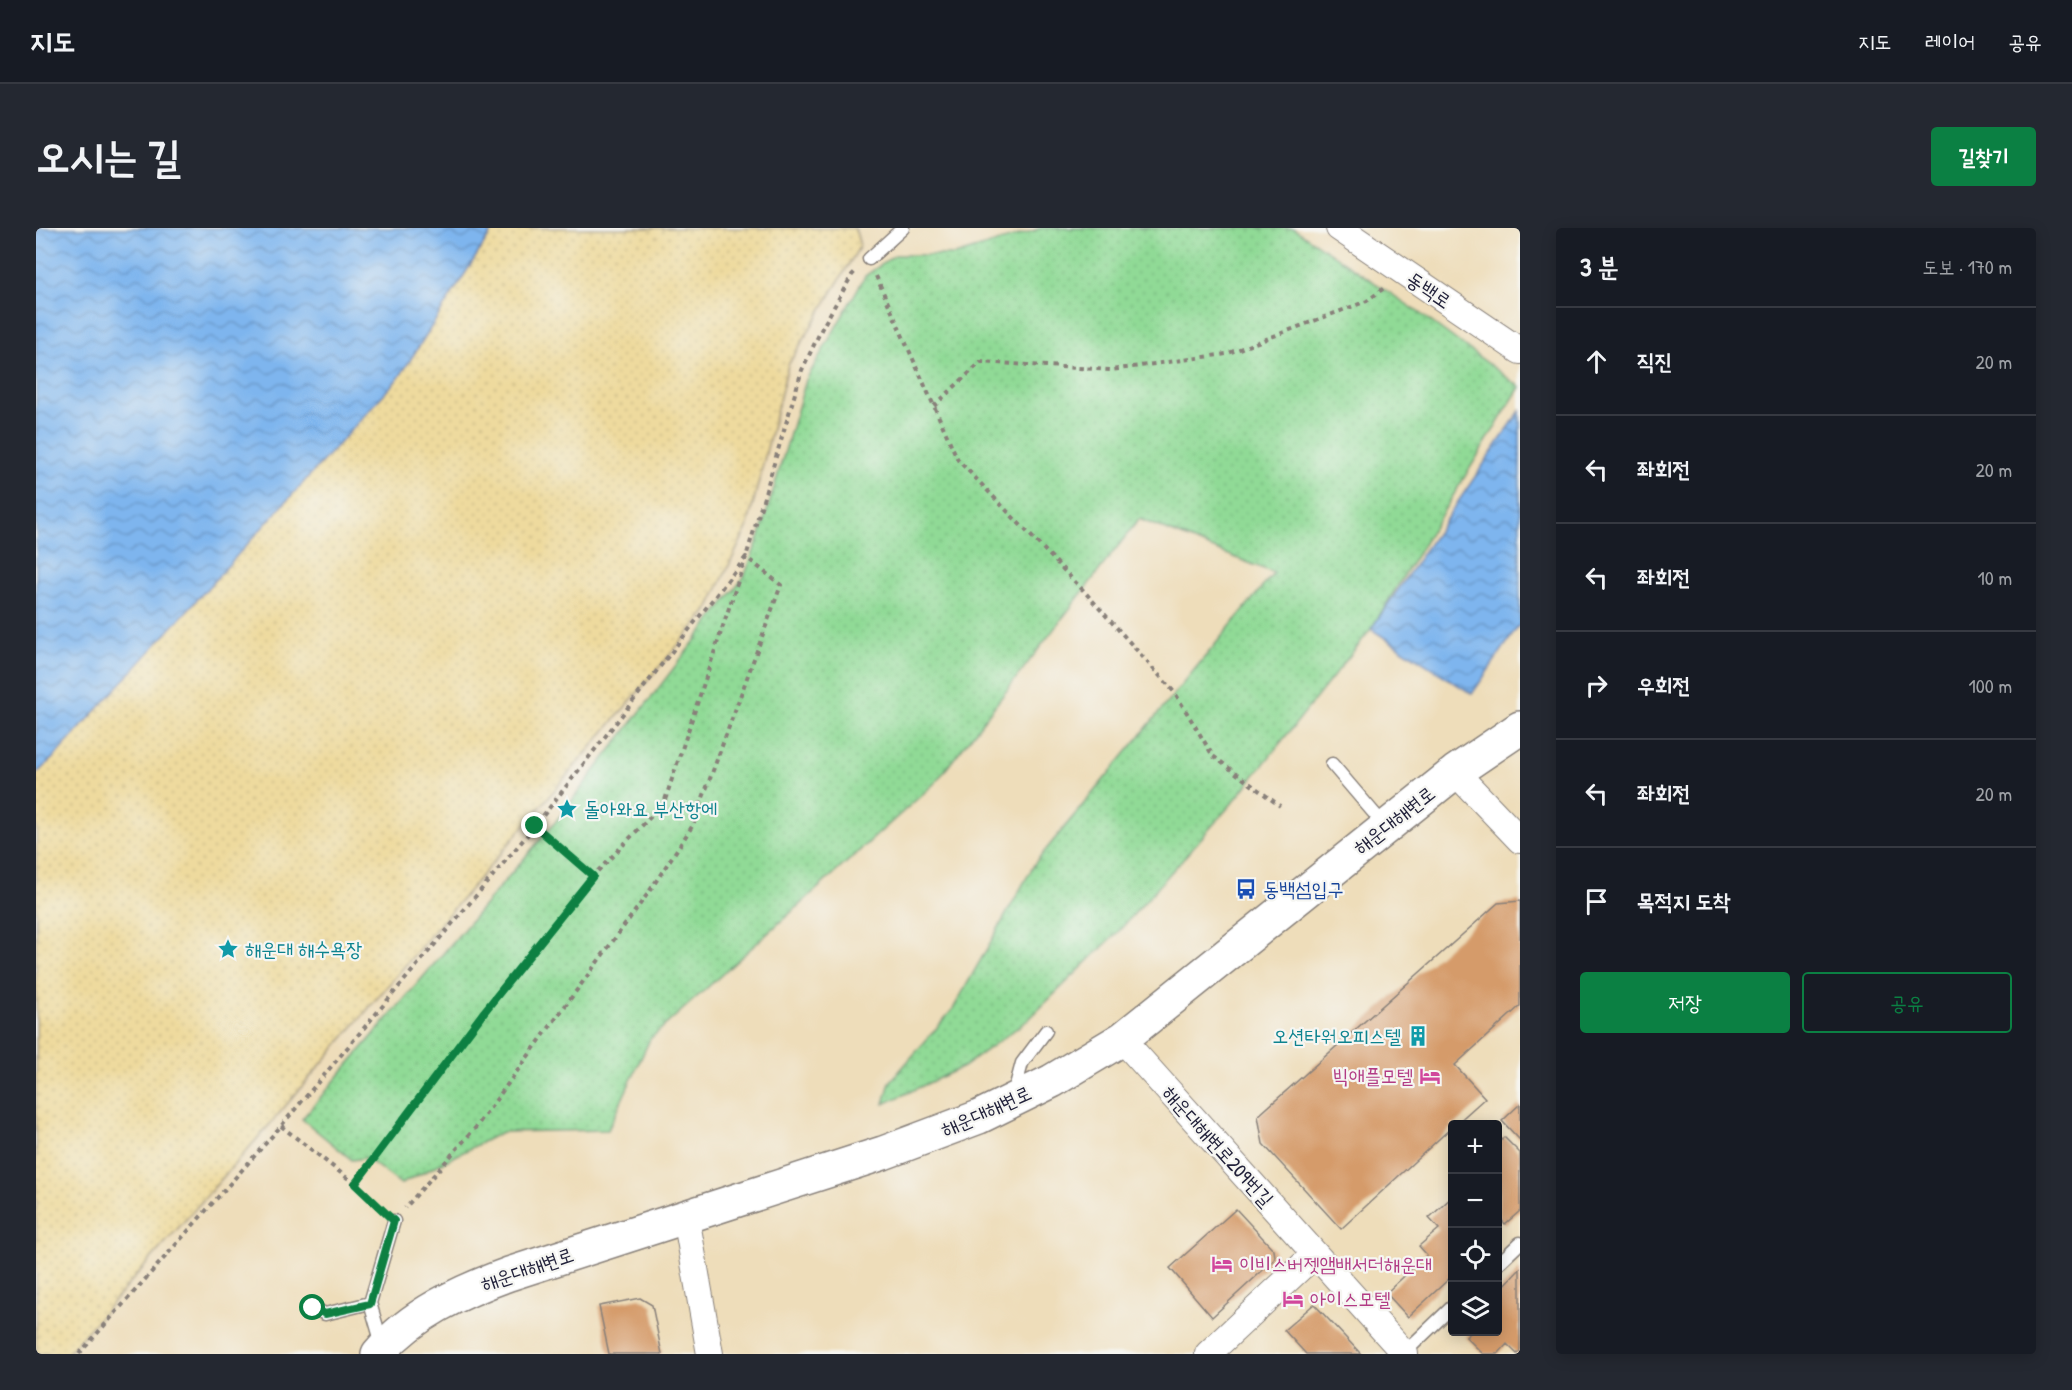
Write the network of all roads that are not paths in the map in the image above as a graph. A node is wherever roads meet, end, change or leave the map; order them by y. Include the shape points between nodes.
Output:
1 (903, 228) edge
2 (1339, 228) edge
3 (869, 259) road end
4 (1520, 351) edge
5 (1520, 728) edge
6 (1332, 764) dead end
7 (1455, 772) junction
8 (1385, 827) junction
9 (1520, 840) edge
10 (1046, 1031) dead end
11 (1122, 1039) junction
12 (1012, 1101) junction
13 (686, 1217) junction
14 (394, 1221) road end
15 (1520, 1243) edge
16 (1315, 1254) junction
17 (1502, 1259) edge
18 (370, 1304) junction
19 (313, 1308) dead end
20 (1448, 1311) edge
21 (381, 1351) edge
22 (710, 1354) edge
23 (1208, 1354) edge
24 (1405, 1354) edge

1 - 3 lane
2 - 4 street, 동백로
5 - 7 main road, 해운대해변로
6 - 8 lane
7 - 8 main road, 해운대해변로
7 - 9 street
8 - 11 main road, 해운대해변로
10 - 12 lane via 1022,1063
11 - 12 main road, 해운대해변로 via 1052,1082
11 - 16 street, 해운대해변로209번길
12 - 13 main road, 해운대해변로 via 883,1154
13 - 21 main road, 해운대해변로 via 471,1288 414,1322
13 - 22 street
14 - 18 lane
15 - 17 lane
16 - 23 street
16 - 24 street, 해운대해변로209번길
18 - 19 lane via 325,1314
18 - 21 lane
20 - 24 lane

